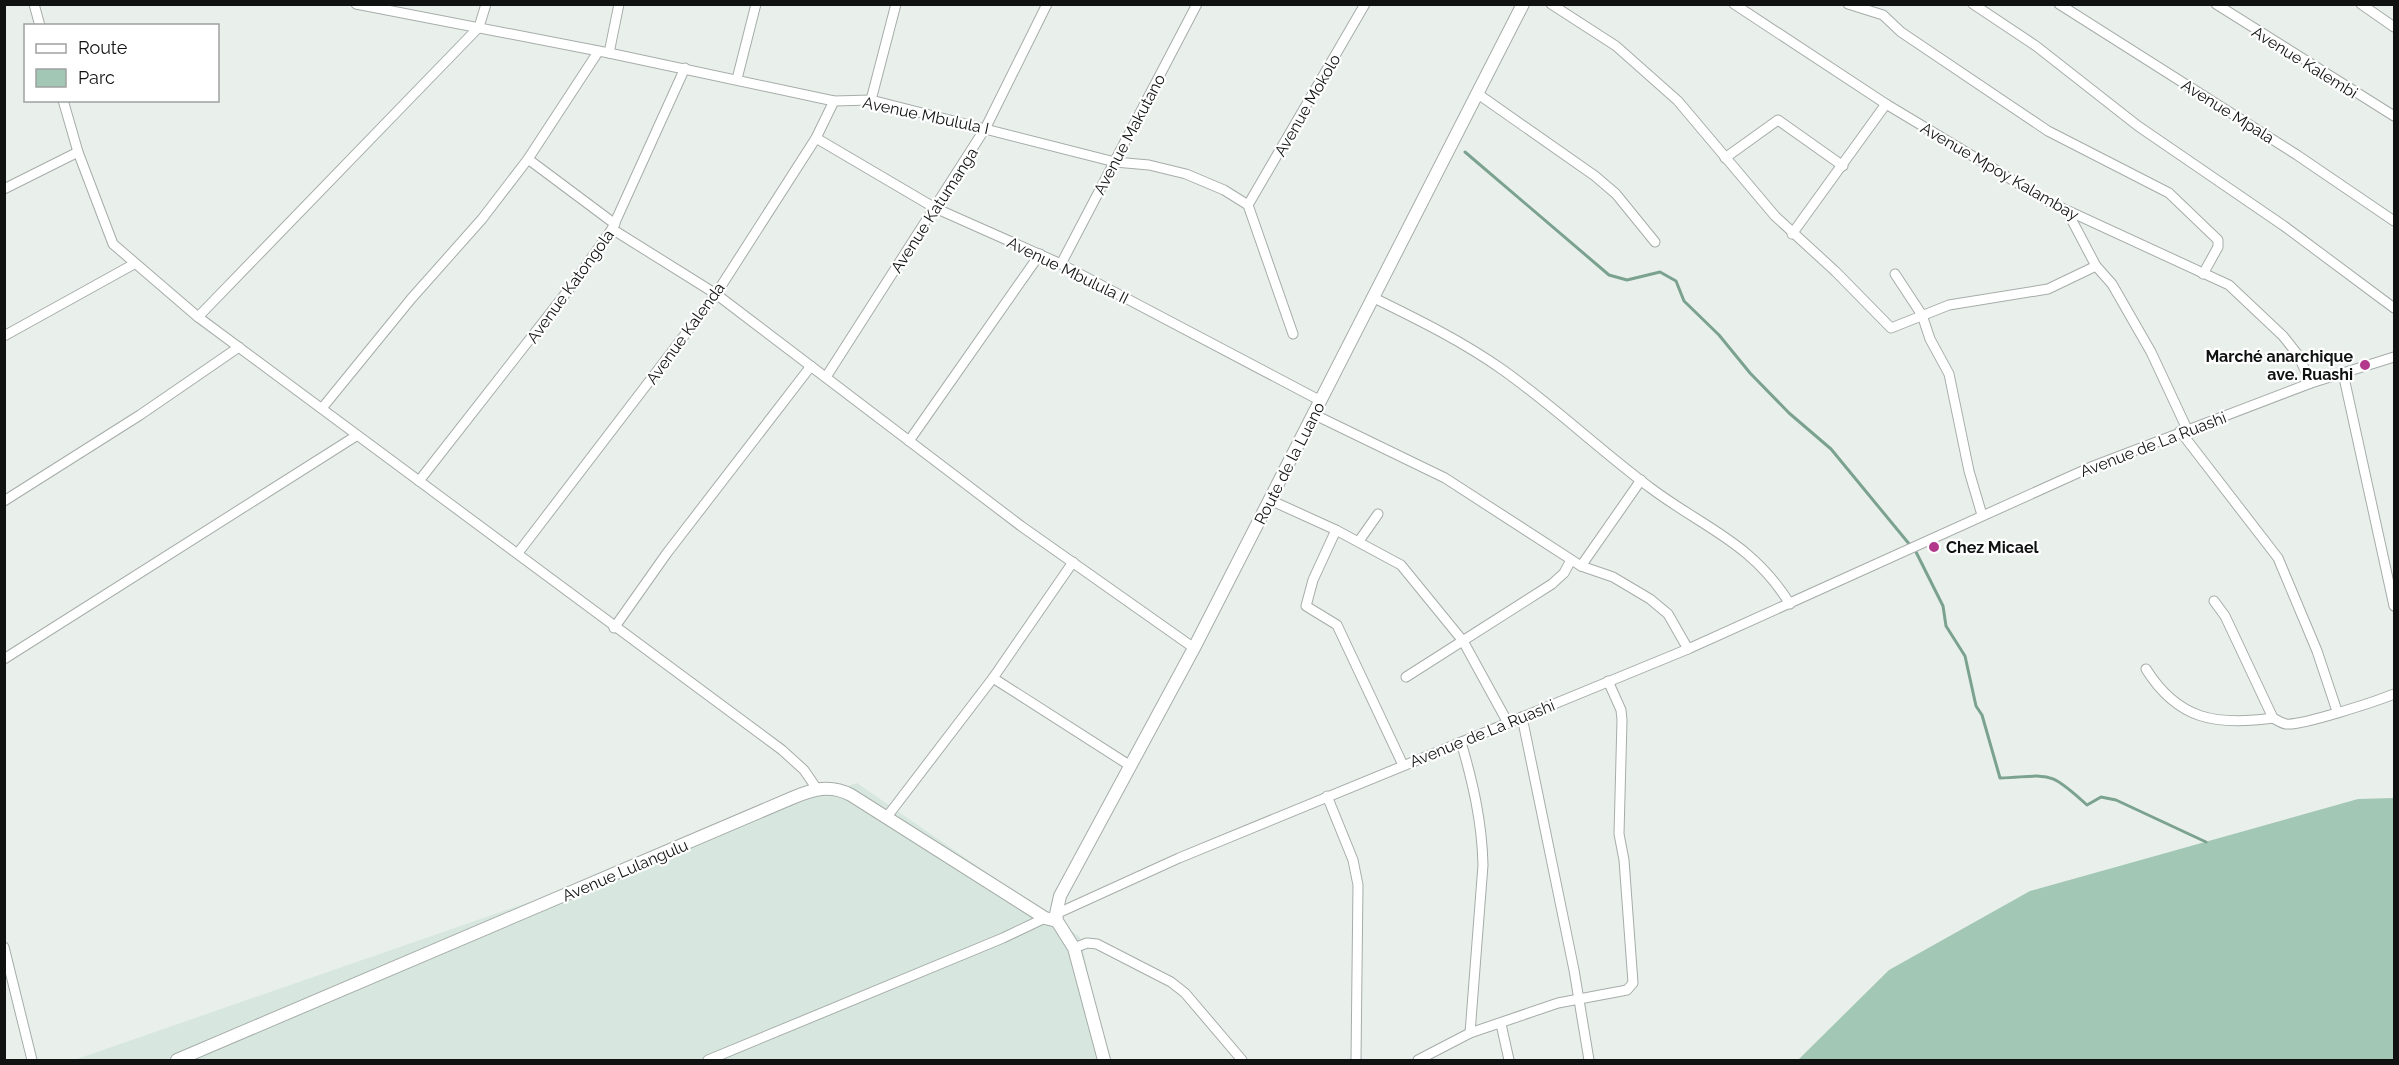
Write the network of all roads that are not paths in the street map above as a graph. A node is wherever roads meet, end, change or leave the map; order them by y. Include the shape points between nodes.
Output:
1 (34, 4) edge
2 (356, 4) edge
3 (486, 4) edge
4 (619, 4) edge
5 (756, 4) edge
6 (896, 4) edge
7 (1047, 4) edge
8 (1197, 4) edge
9 (1365, 4) edge
10 (1523, 4) edge
11 (1551, 4) edge
12 (1734, 4) edge
13 (1848, 4) edge
14 (1973, 4) edge
15 (2059, 4) edge
16 (2216, 4) edge
17 (2361, 4) edge
18 (39, 24) edge
19 (478, 27) junction
20 (2394, 27) edge
21 (598, 52) junction
22 (609, 53) junction
23 (686, 68) junction
24 (737, 79) junction
25 (1478, 94) junction
26 (871, 100) junction
27 (834, 101) junction
28 (64, 102) edge
29 (1886, 104) junction
30 (2394, 116) edge
31 (986, 128) junction
32 (816, 138) junction
33 (78, 152) junction
34 (1725, 158) junction
35 (528, 159) junction
36 (1115, 162) junction
37 (1843, 166) junction
38 (4, 189) edge
39 (1248, 205) junction
40 (935, 208) junction
41 (2067, 211) junction
42 (2394, 221) edge
43 (614, 226) junction
44 (1792, 234) junction
45 (1655, 242) dead end
46 (1040, 254) junction
47 (134, 264) junction
48 (1061, 264) junction
49 (2096, 266) junction
50 (1895, 274) dead end
51 (2203, 274) junction
52 (716, 294) junction
53 (1372, 297) junction
54 (2394, 308) edge
55 (1922, 315) junction
56 (198, 317) junction
57 (1293, 333) dead end
58 (4, 336) edge
59 (239, 348) junction
60 (2394, 357) edge
61 (811, 366) junction
62 (2343, 374) junction
63 (826, 377) junction
64 (2311, 383) junction
65 (1321, 401) junction
66 (323, 407) junction
67 (1313, 414) junction
68 (2184, 430) junction
69 (356, 435) junction
70 (909, 441) junction
71 (1641, 480) junction
72 (419, 481) junction
73 (1270, 500) junction
74 (4, 501) edge
75 (1378, 514) dead end
76 (1983, 515) junction
77 (1336, 530) junction
78 (1359, 541) junction
79 (518, 553) junction
80 (1571, 560) junction
81 (1073, 562) junction
82 (1581, 566) junction
83 (2214, 601) dead end
84 (1790, 603) junction
85 (2394, 606) edge
86 (614, 628) junction
87 (1463, 641) junction
88 (1194, 648) junction
89 (1688, 648) junction
90 (4, 659) edge
91 (2146, 669) dead end
92 (1406, 677) dead end
93 (993, 678) junction
94 (1608, 681) junction
95 (2394, 694) edge
96 (2337, 711) junction
97 (1522, 717) junction
98 (2273, 718) junction
99 (1508, 723) junction
100 (1461, 742) junction
101 (1129, 765) junction
102 (1403, 765) junction
103 (817, 789) junction
104 (1327, 796) junction
105 (886, 818) junction
106 (1053, 917) junction
107 (4, 947) edge
108 (1074, 948) junction
109 (1579, 999) junction
110 (1501, 1024) junction
111 (1470, 1034) junction
112 (32, 1060) edge
113 (177, 1060) edge
114 (708, 1060) edge
115 (1104, 1060) edge
116 (1242, 1060) edge
117 (1356, 1060) edge
118 (1418, 1060) edge
119 (1509, 1060) edge
120 (1589, 1060) edge

1 - 18 street
2 - 19 street, Avenue Mbulula I
3 - 19 street
4 - 22 street
5 - 24 street
6 - 26 street
7 - 31 street, Avenue Katumanga
8 - 36 street, Avenue Makutano
9 - 39 street, Avenue Mokolo
10 - 25 street, Route de la Luano
11 - 34 street via 1632,60 1685,108
12 - 29 street, Avenue Mpoy Kalambay
13 - 51 street via 1883,15 1900,32 2037,125 2169,193 2218,240
14 - 54 street
15 - 42 street, Avenue Mpala via 2298,155
16 - 30 street, Avenue Kalembi
17 - 20 street
19 - 21 street, Avenue Mbulula I
19 - 56 street
21 - 22 street, Avenue Mbulula I
21 - 35 street
22 - 23 street, Avenue Mbulula I
23 - 24 street, Avenue Mbulula I
23 - 43 street, Avenue Katongola
24 - 27 street, Avenue Mbulula I
25 - 45 street via 1595,176 1616,194
25 - 53 street, Route de la Luano
26 - 27 street, Avenue Mbulula I
26 - 31 street, Avenue Mbulula I
27 - 32 street, Avenue Kalenda
28 - 33 street
29 - 37 street
29 - 41 street, Avenue Mpoy Kalambay
31 - 36 street, Avenue Mbulula I
31 - 40 street, Avenue Katumanga
32 - 40 street, Avenue Mbulula II
32 - 52 street, Avenue Kalenda
33 - 38 street
33 - 47 street via 110,237
34 - 37 street via 1778,120
34 - 44 street
35 - 43 street
35 - 66 street
36 - 39 street, Avenue Mbulula I via 1186,174
36 - 48 street, Avenue Makutano
37 - 44 street
39 - 57 street
40 - 46 street, Avenue Mbulula II
40 - 63 street, Avenue Katumanga
41 - 49 street
41 - 51 street, Avenue Mpoy Kalambay
43 - 52 street
43 - 72 street, Avenue Katongola via 560,302
44 - 55 street via 1836,272 1887,327 1895,328
46 - 48 street, Avenue Mbulula II
46 - 70 street
47 - 56 street
47 - 58 street
48 - 65 street, Avenue Mbulula II
49 - 55 street via 2048,289 1949,305
49 - 68 street via 2112,284 2151,352
50 - 55 street
51 - 64 street, Avenue Mpoy Kalambay via 2229,285 2283,336 2298,355
52 - 61 street
52 - 79 street, Avenue Kalenda
53 - 65 street, Route de la Luano
53 - 71 street via 1437,329 1500,368
55 - 76 street via 1930,339 1950,374 1969,471
56 - 59 street
59 - 66 street
59 - 74 street
60 - 62 street, Avenue de La Ruashi
61 - 63 street
61 - 86 street
62 - 64 street, Avenue de La Ruashi
62 - 85 street
63 - 70 street
64 - 68 street, Avenue de La Ruashi
65 - 67 street, Route de la Luano
66 - 69 street
67 - 73 street, Route de la Luano
67 - 80 street via 1445,478
68 - 76 street, Avenue de La Ruashi
68 - 96 street via 2278,558 2318,651
69 - 72 street
69 - 90 street
70 - 81 street
71 - 82 street
71 - 84 street via 1750,554 1774,578
72 - 79 street
73 - 77 street
73 - 88 street, Route de la Luano
75 - 78 street
76 - 84 street, Avenue de La Ruashi
77 - 78 street
77 - 102 street via 1313,579 1306,606 1337,625
78 - 87 street via 1401,565
79 - 86 street
80 - 82 street
80 - 87 street via 1552,584
81 - 88 street
81 - 93 street
82 - 89 street via 1613,577 1659,605
83 - 98 street via 2230,626
84 - 89 street, Avenue de La Ruashi
86 - 103 street via 782,750 804,770
87 - 92 street
87 - 99 street
88 - 101 street, Route de la Luano
89 - 94 street, Avenue de La Ruashi
91 - 98 street via 2160,691 2185,710 2231,722
93 - 101 street
93 - 105 street
94 - 97 street, Avenue de La Ruashi
94 - 109 street via 1622,720 1619,834 1633,983 1627,990
95 - 96 street via 2356,709
96 - 98 street via 2294,724
97 - 99 street, Avenue de La Ruashi
97 - 109 street
99 - 100 street, Avenue de La Ruashi
100 - 102 street, Avenue de La Ruashi
100 - 111 street via 1480,814 1483,865
101 - 106 street, Route de la Luano via 1060,896
102 - 104 street, Avenue de La Ruashi
103 - 105 street via 843,791
103 - 113 street, Avenue Lulangulu
104 - 106 street, Avenue de La Ruashi via 1179,858
104 - 117 street via 1353,860 1358,885
105 - 106 street
106 - 108 street
106 - 114 street, Avenue de La Ruashi
107 - 112 street
108 - 115 street
108 - 116 street via 1097,944 1171,982
109 - 110 street
109 - 120 street
110 - 111 street
110 - 119 street
111 - 118 street

